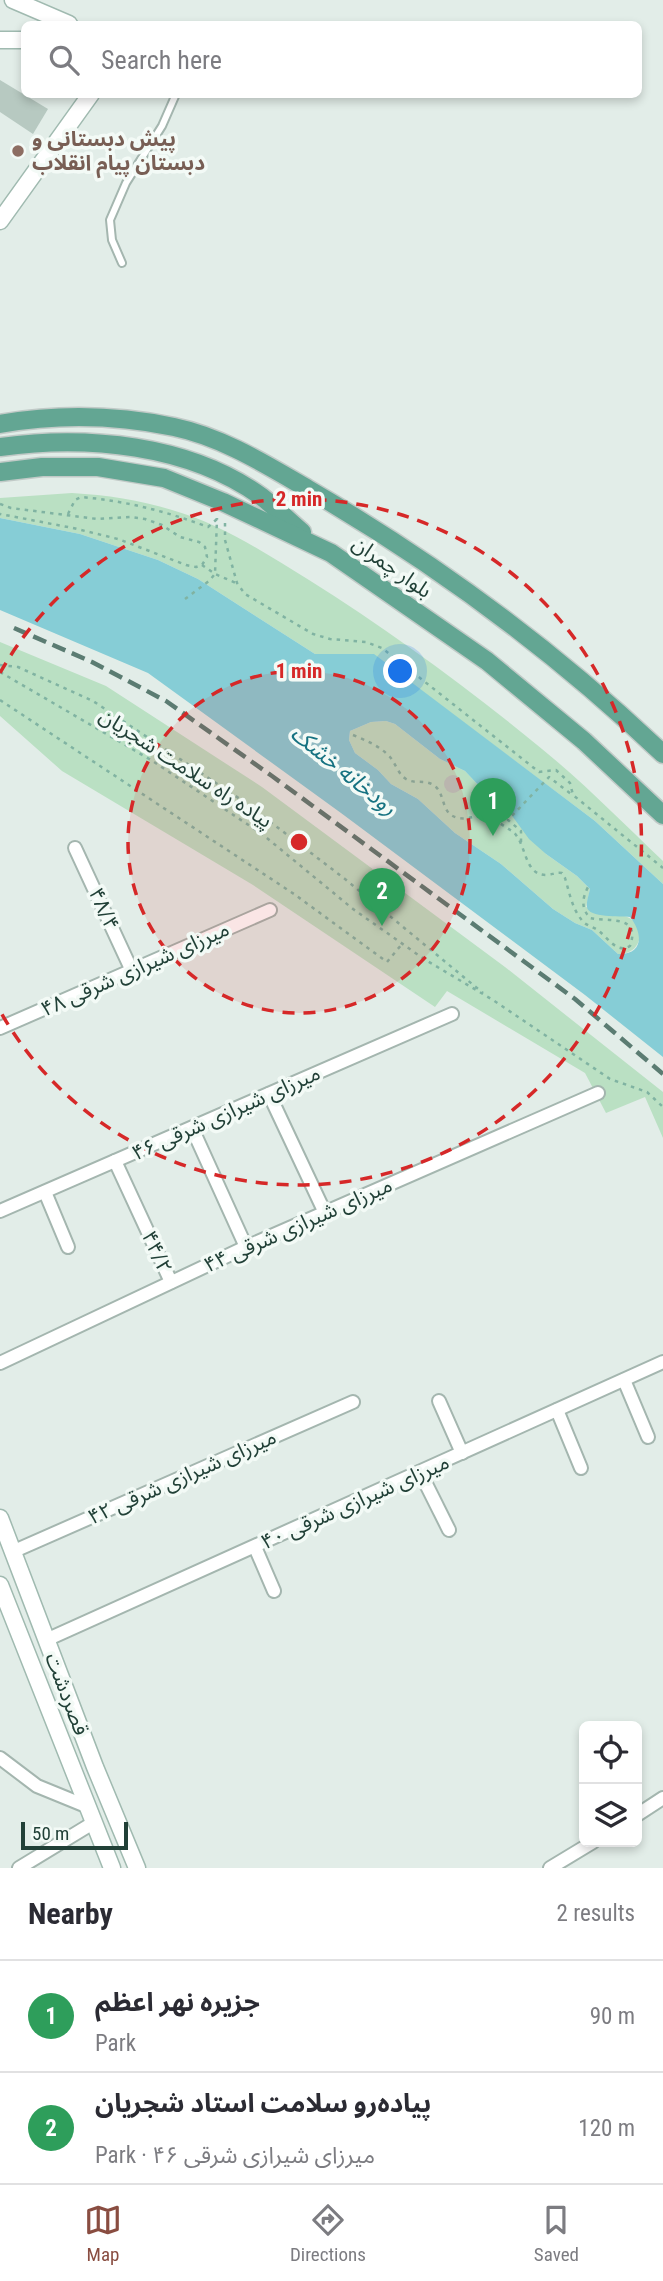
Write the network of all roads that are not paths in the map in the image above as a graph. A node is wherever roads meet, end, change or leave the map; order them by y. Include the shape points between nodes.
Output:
1 (13, 0) edge
2 (62, 21) edge
3 (0, 40) edge
4 (21, 40) edge
5 (88, 98) edge
6 (174, 98) edge
7 (0, 221) edge
8 (122, 263) dead end
9 (0, 424) edge
10 (0, 447) edge
11 (0, 472) edge
12 (320, 548) junction
13 (663, 754) edge
14 (663, 815) edge
15 (75, 848) dead end
16 (270, 910) dead end
17 (132, 971) junction
18 (452, 1014) dead end
19 (0, 1028) edge
20 (598, 1093) dead end
21 (269, 1094) junction
22 (192, 1128) junction
23 (116, 1161) junction
24 (45, 1192) junction
25 (0, 1211) edge
26 (324, 1213) junction
27 (68, 1247) dead end
28 (246, 1247) junction
29 (171, 1282) junction
30 (663, 1362) edge
31 (0, 1363) edge
32 (624, 1380) junction
33 (439, 1401) dead end
34 (353, 1402) dead end
35 (557, 1410) junction
36 (648, 1437) dead end
37 (462, 1453) junction
38 (581, 1468) dead end
39 (420, 1472) junction
40 (0, 1518) edge
41 (449, 1530) dead end
42 (255, 1547) junction
43 (12, 1552) junction
44 (0, 1585) edge
45 (274, 1591) dead end
46 (46, 1640) junction
47 (0, 1758) edge
48 (663, 1798) edge
49 (86, 1806) junction
50 (642, 1812) edge
51 (93, 1823) junction
52 (585, 1847) edge
53 (19, 1868) edge
54 (112, 1868) edge
55 (137, 1868) edge
56 (550, 1868) edge

1 - 2 main road
3 - 4 main road
5 - 7 main road
6 - 8 lane via 110,220 111,240
9 - 13 main road, بلوار چمران via 35,418 109,417 176,427 241,450 354,516 514,626
10 - 12 main road via 86,443 180,457 261,496
11 - 12 main road, بلوار چمران via 98,467 164,478
12 - 14 main road, بلوار چمران via 487,661 584,741
15 - 17 street, ۴۸/۴
16 - 17 street, ۴۸ میرزای شیرازی شرقی
17 - 19 street, ۴۸ میرزای شیرازی شرقی
18 - 21 street, ۴۶ میرزای شیرازی شرقی
20 - 26 street, ۴۴ میرزای شیرازی شرقی
21 - 22 street, ۴۶ میرزای شیرازی شرقی
21 - 26 street
22 - 23 street, ۴۶ میرزای شیرازی شرقی
22 - 28 street
23 - 24 street, ۴۶ میرزای شیرازی شرقی
23 - 29 street, ۴۴/۲
24 - 25 street, ۴۶ میرزای شیرازی شرقی
24 - 27 street
26 - 28 street, ۴۴ میرزای شیرازی شرقی
28 - 29 street, ۴۴ میرزای شیرازی شرقی
29 - 31 street, ۴۴ میرزای شیرازی شرقی
30 - 32 street, ۴۰ میرزای شیرازی شرقی
32 - 35 street, ۴۰ میرزای شیرازی شرقی
32 - 36 street
33 - 37 street
34 - 43 street, ۴۲ میرزای شیرازی شرقی
35 - 37 street, ۴۰ میرزای شیرازی شرقی
35 - 38 street
37 - 39 street, ۴۰ میرزای شیرازی شرقی
39 - 41 street
39 - 42 street, ۴۰ میرزای شیرازی شرقی
40 - 43 main road, قصردشت
42 - 45 street
42 - 46 street, ۴۰ میرزای شیرازی شرقی
43 - 46 main road, قصردشت
44 - 49 main road, قصردشت
46 - 55 main road, قصردشت
47 - 49 street via 37,1786
48 - 50 street
49 - 51 main road, قصردشت
51 - 53 street
51 - 54 main road, قصردشت
52 - 56 street

